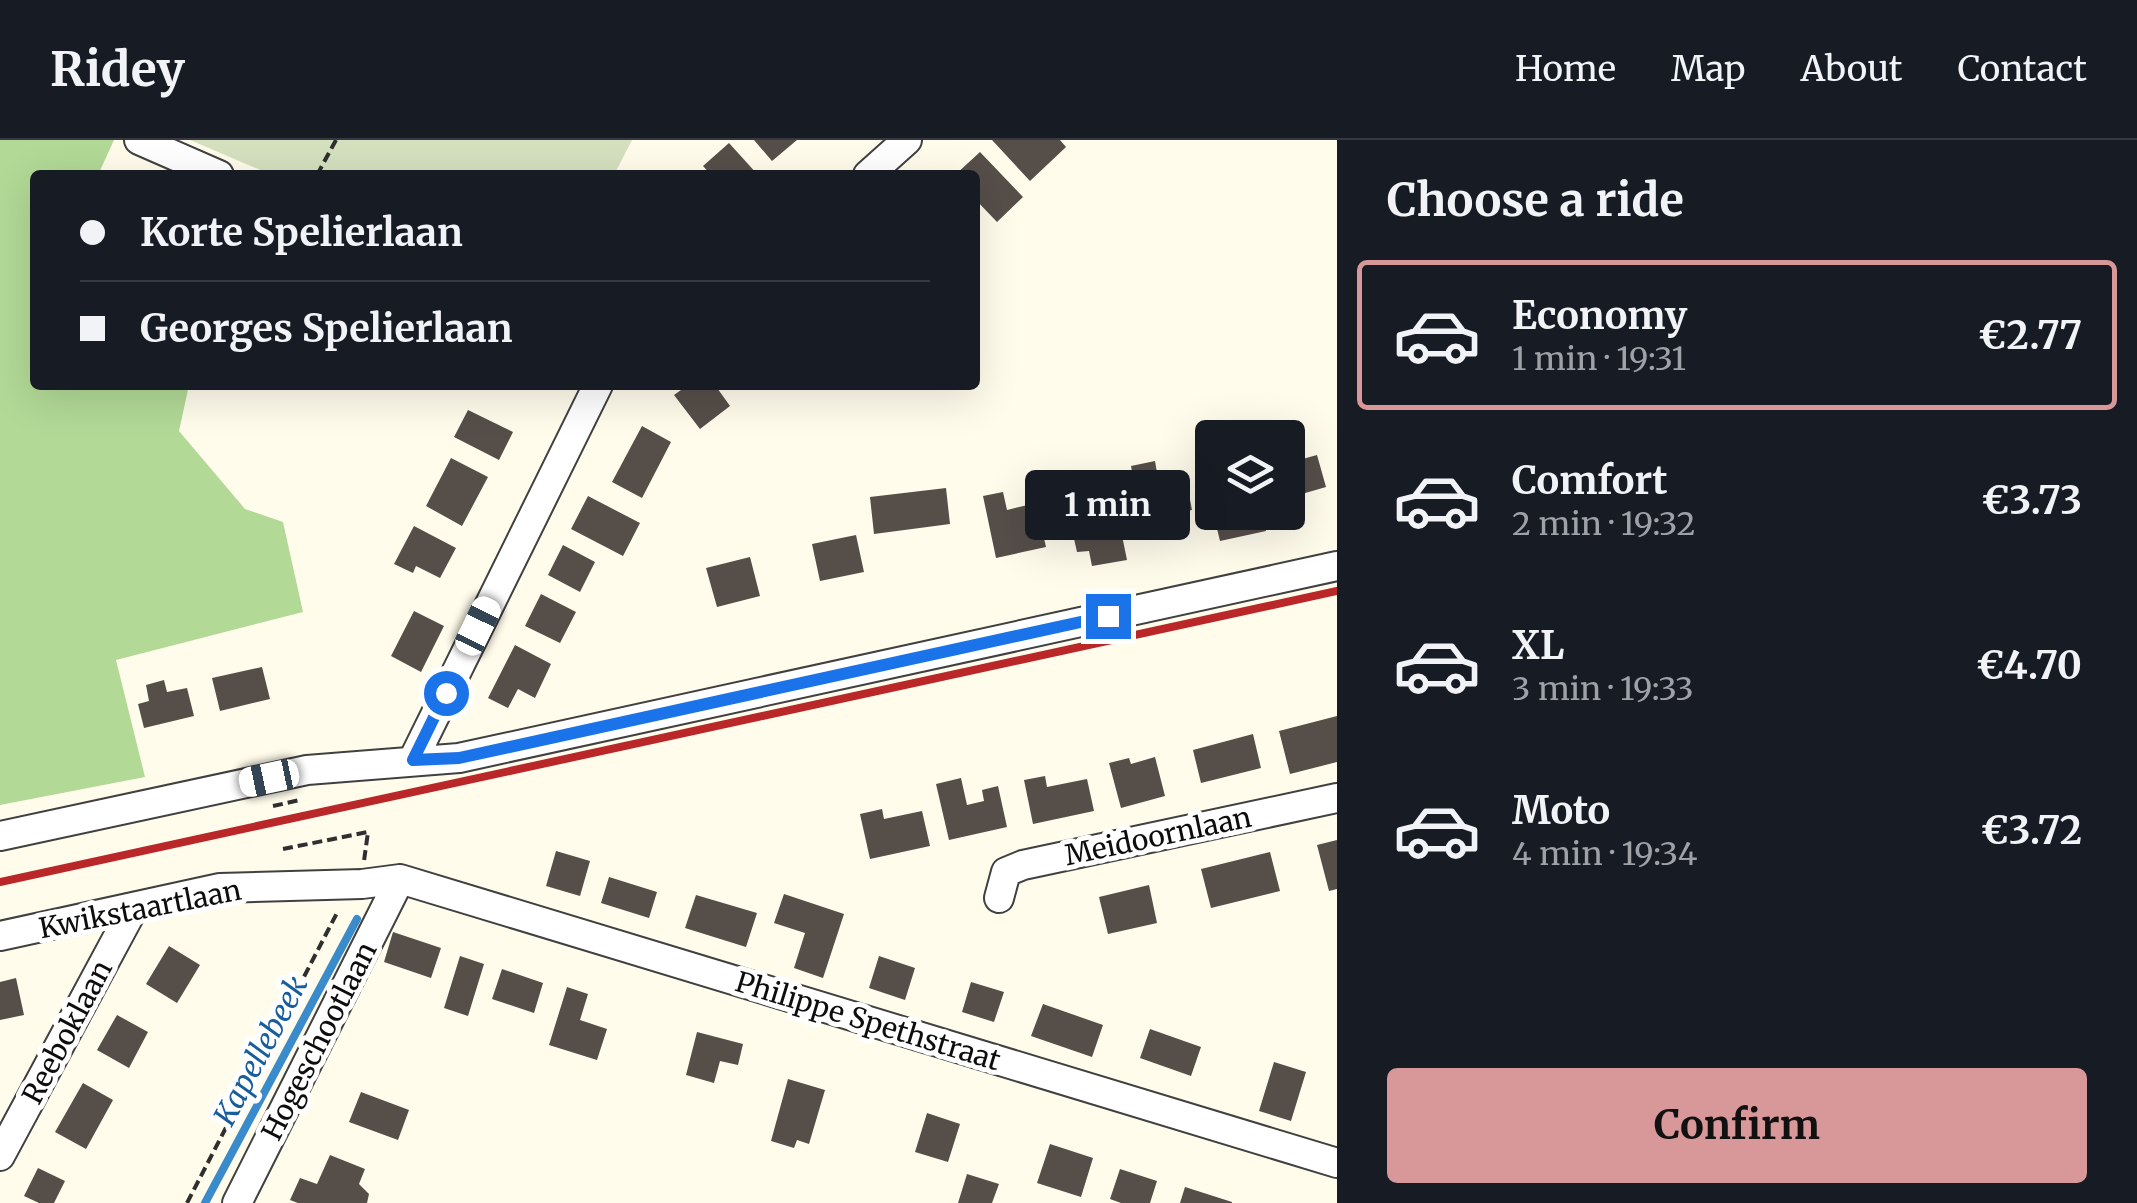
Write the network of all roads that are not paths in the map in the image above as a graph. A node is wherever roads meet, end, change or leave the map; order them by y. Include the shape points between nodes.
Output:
1 (139, 140) edge
2 (907, 140) edge
3 (208, 170) edge
4 (874, 170) edge
5 (596, 390) edge
6 (1337, 566) edge
7 (413, 760) junction
8 (1337, 798) edge
9 (0, 836) edge
10 (400, 879) junction
11 (1000, 898) dead end
12 (134, 907) junction
13 (0, 936) edge
14 (0, 1156) edge
15 (1337, 1163) edge
16 (238, 1203) edge

1 - 3 street
2 - 4 street
5 - 7 street
6 - 7 street via 459,758
7 - 9 street via 308,770
8 - 11 street, Meidoornlaan via 1023,865 1006,872
10 - 12 street, Kwikstaartlaan via 220,888
10 - 15 street, Philippe Spethstraat
10 - 16 street, Hogeschootlaan
12 - 13 street, Kwikstaartlaan
12 - 14 street, Reeboklaan

